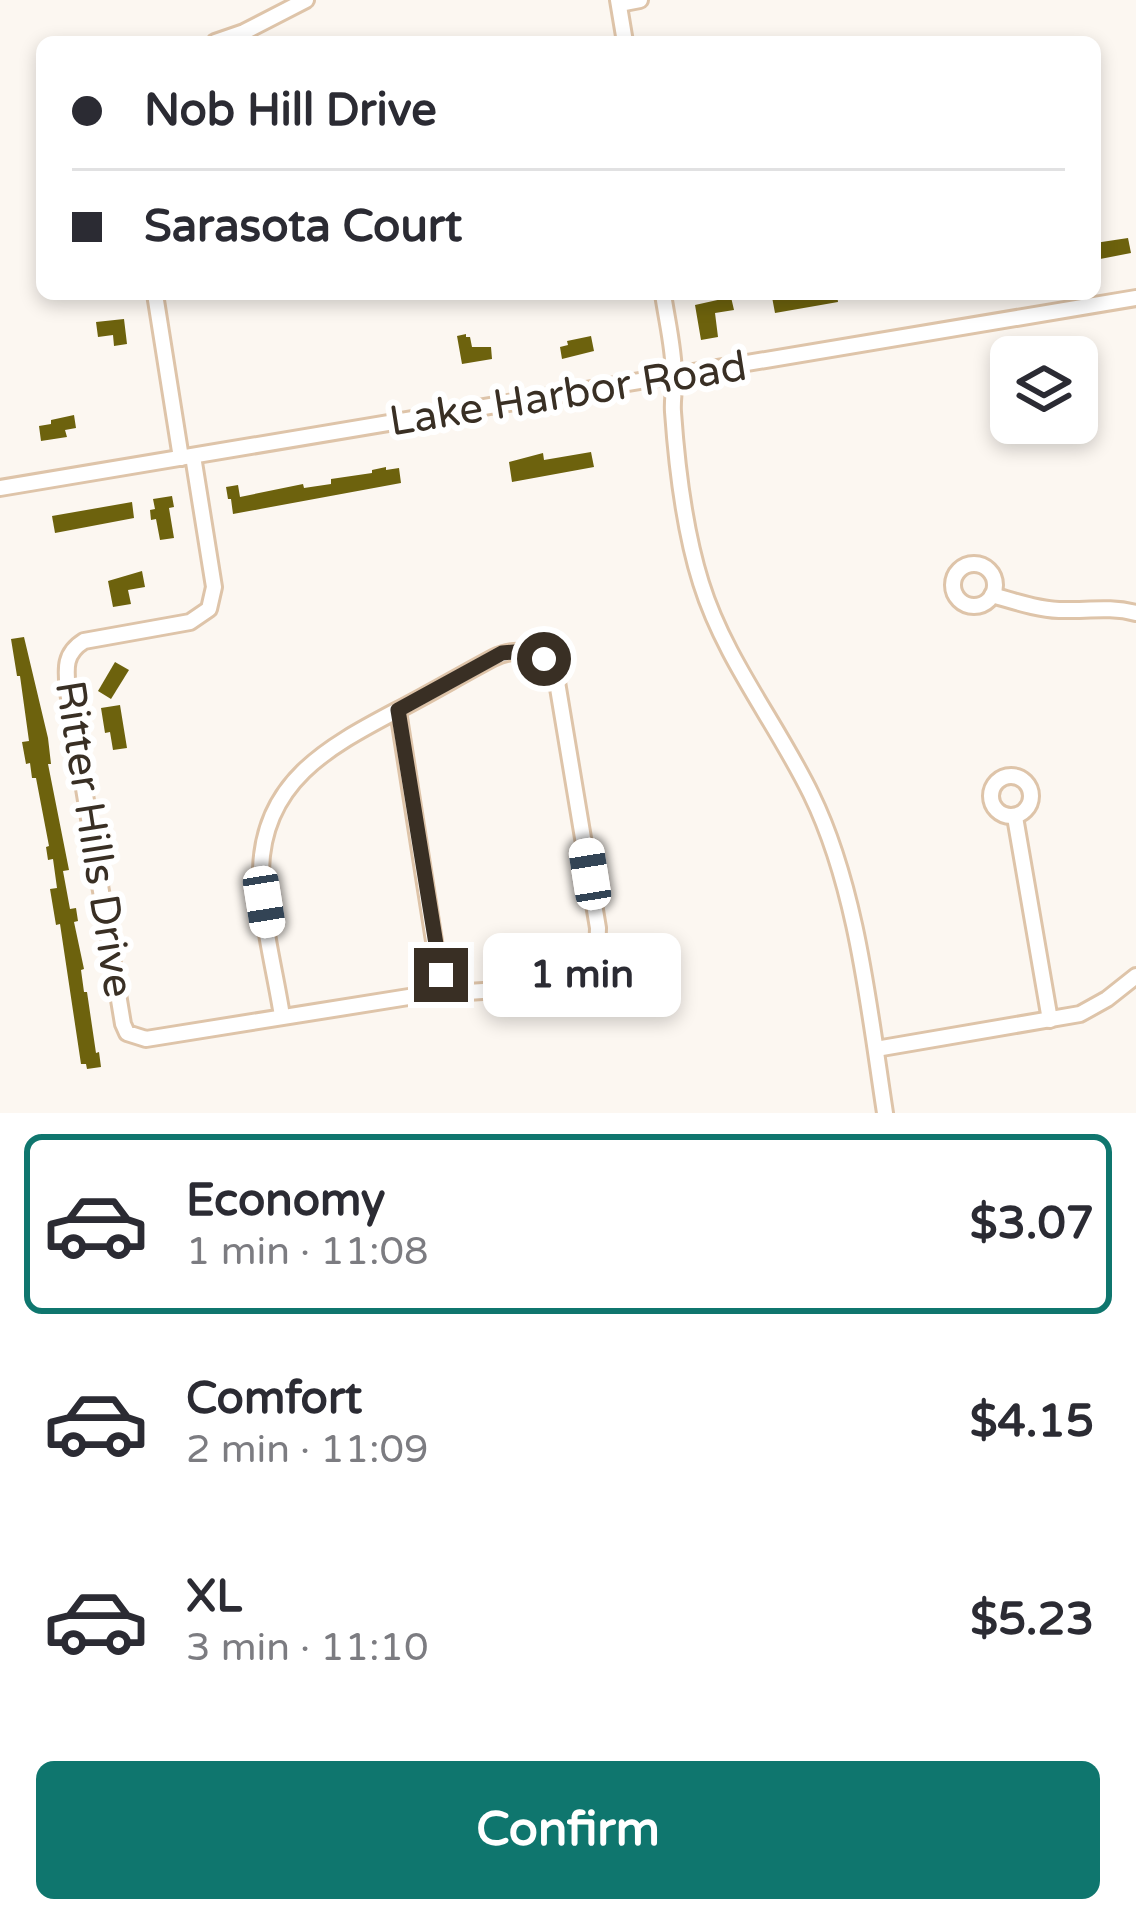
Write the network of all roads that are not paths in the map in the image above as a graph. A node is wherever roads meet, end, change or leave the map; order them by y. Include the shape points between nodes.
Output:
1 (306, 0) edge
2 (640, 0) edge
3 (619, 2) edge
4 (232, 36) edge
5 (624, 36) edge
6 (1136, 298) edge
7 (156, 300) edge
8 (664, 300) edge
9 (674, 376) junction
10 (187, 457) junction
11 (0, 488) edge
12 (992, 595) dead end
13 (1136, 614) edge
14 (398, 710) junction
15 (1015, 817) dead end
16 (1136, 976) edge
17 (442, 992) junction
18 (282, 1016) junction
19 (1050, 1020) junction
20 (876, 1049) junction
21 (885, 1113) edge

1 - 4 street
2 - 3 street
3 - 5 street
6 - 9 street, Lake Harbor Road
7 - 10 street
8 - 9 street
9 - 10 street, Lake Harbor Road
9 - 20 street via 699,577 831,842
10 - 11 street, Lake Harbor Road
10 - 18 street, Ritter Hills Drive via 214,587 209,610 190,622 85,641 66,661 123,1024 146,1039
12 - 13 street via 1027,606
14 - 17 street
14 - 17 street via 502,653 544,659 560,691 582,822 599,940 589,972 562,986
14 - 18 street via 320,755 271,821 262,886
15 - 19 street
16 - 19 street via 1080,1014
17 - 18 street
19 - 20 street
20 - 21 street

